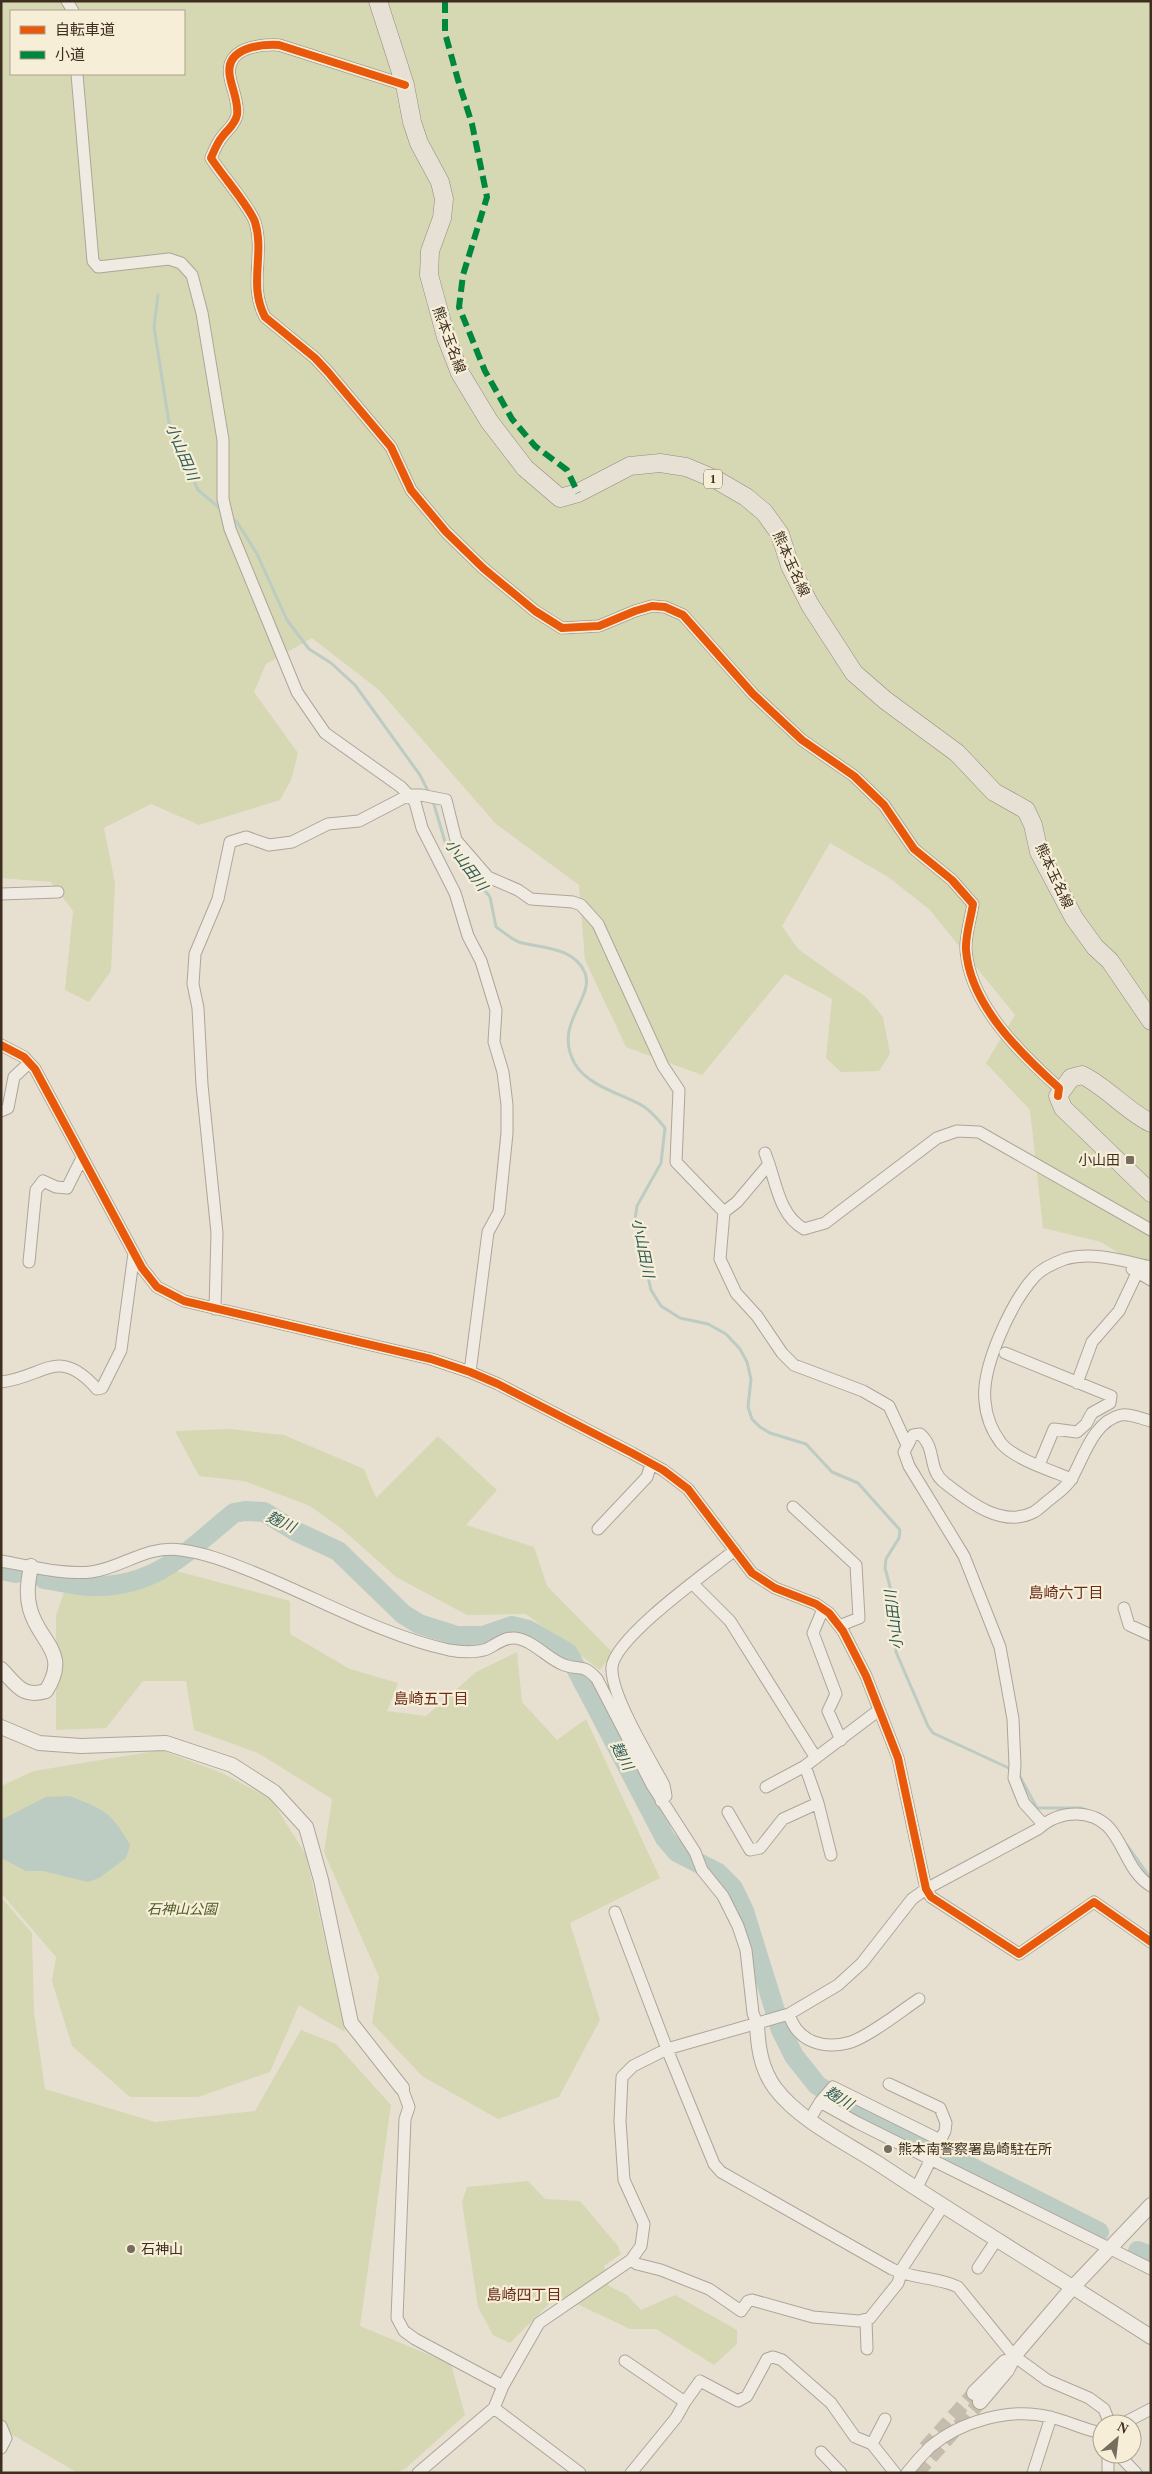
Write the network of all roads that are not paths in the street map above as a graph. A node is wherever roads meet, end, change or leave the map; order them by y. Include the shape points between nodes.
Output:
1 (378, 1) edge
2 (76, 75) edge
3 (405, 85) junction
4 (409, 795) junction
5 (58, 892) dead end
6 (1, 894) edge
7 (1151, 1021) edge
8 (1, 1045) edge
9 (30, 1063) junction
10 (1058, 1096) junction
11 (1, 1111) edge
12 (1151, 1123) edge
13 (82, 1158) junction
14 (1151, 1193) edge
15 (724, 1212) junction
16 (1151, 1230) edge
17 (134, 1253) junction
18 (29, 1262) dead end
19 (1127, 1262) junction
20 (1151, 1267) edge
21 (1137, 1273) junction
22 (1151, 1280) edge
23 (214, 1309) junction
24 (1005, 1353) dead end
25 (470, 1372) junction
26 (1, 1382) edge
27 (1077, 1383) junction
28 (1151, 1421) edge
29 (907, 1445) junction
30 (652, 1464) junction
31 (1039, 1465) junction
32 (1072, 1479) junction
33 (792, 1507) dead end
34 (598, 1529) dead end
35 (735, 1550) junction
36 (1, 1560) edge
37 (31, 1566) junction
38 (693, 1584) junction
39 (1124, 1608) dead end
40 (823, 1609) junction
41 (839, 1626) junction
42 (1151, 1635) edge
43 (1, 1669) edge
44 (879, 1710) junction
45 (1, 1727) edge
46 (841, 1740) junction
47 (816, 1758) junction
48 (805, 1766) junction
49 (766, 1788) dead end
50 (661, 1801) junction
51 (818, 1803) junction
52 (728, 1812) dead end
53 (1043, 1824) junction
54 (831, 1855) dead end
55 (1151, 1886) edge
56 (926, 1890) junction
57 (615, 1912) dead end
58 (1151, 1942) edge
59 (919, 1999) dead end
60 (787, 2015) junction
61 (764, 2022) junction
62 (667, 2049) junction
63 (889, 2084) dead end
64 (402, 2088) joint
65 (822, 2100) junction
66 (810, 2119) junction
67 (941, 2143) junction
68 (933, 2159) junction
69 (916, 2189) junction
70 (1151, 2205) edge
71 (943, 2206) junction
72 (997, 2239) junction
73 (1110, 2249) junction
74 (632, 2260) junction
75 (978, 2268) dead end
76 (1151, 2268) edge
77 (901, 2273) junction
78 (1073, 2287) junction
79 (866, 2320) junction
80 (1151, 2337) edge
81 (867, 2349) dead end
82 (1014, 2356) junction
83 (625, 2362) dead end
84 (503, 2386) junction
85 (977, 2397) tunnel mouth
86 (685, 2402) junction
87 (494, 2408) junction
88 (1106, 2414) edge
89 (1051, 2417) junction
90 (885, 2419) dead end
91 (1, 2426) edge
92 (1092, 2430) edge
93 (872, 2444) junction
94 (1, 2448) edge
95 (821, 2452) dead end
96 (418, 2473) edge
97 (580, 2473) edge
98 (631, 2473) edge
99 (841, 2473) edge
100 (895, 2473) edge
101 (907, 2473) edge
102 (1033, 2473) edge

1 - 3 main road, 熊本玉名線 / 1
2 - 4 street via 92,261 98,267 169,260 181,263 192,275 202,313 223,440 223,499 230,529 294,683 325,733
3 - 7 main road, 熊本玉名線 / 1 via 419,143 440,182 444,199 442,218 430,251 429,275 446,337 470,392 525,468 560,498 578,493 630,466 660,463 686,467 715,479 764,512 780,534 790,566 810,605 854,673 958,753 994,792 1026,810 1039,852 1074,918 1095,948 1110,961
3 - 10 street via 279,45 248,47 230,64 237,116 211,158 254,220 258,241 256,287 265,317 316,358 391,447 411,490 446,532 535,611 562,628 599,626 652,606 666,606 683,615 753,694 802,740 866,787 884,805 914,849 952,880 973,904 966,948 970,976 991,1014 1028,1060 1059,1088
4 - 15 street via 446,800 456,840 488,877 531,899 581,905 598,924 663,1066 679,1090 676,1162
4 - 23 street via 359,821 328,824 292,842 269,844 246,836 230,842 218,899 196,954 194,984 217,1233
4 - 25 street via 455,893 468,936 481,961 496,1010 494,1042 507,1105 499,1212 488,1232
5 - 6 street
8 - 9 street
9 - 11 street via 14,1077 8,1108
9 - 13 street
10 - 12 main road via 1071,1078 1082,1075
10 - 14 main road via 1063,1108
13 - 17 street
13 - 18 street via 67,1188 43,1181 36,1190
15 - 16 street via 737,1202 767,1158 780,1201 794,1222 804,1228 825,1222 937,1138 957,1131 979,1132
15 - 29 street via 720,1259 736,1293 757,1316 782,1353 794,1365 863,1391 889,1406
17 - 23 street via 157,1286 184,1301
17 - 26 street via 121,1350 102,1388 97,1389 70,1367 54,1365
19 - 20 street
19 - 21 street
19 - 31 street via 1088,1256 1048,1266 1035,1276 1000,1337 985,1381 984,1401 992,1428 1002,1444 1013,1453
21 - 22 street
21 - 27 street via 1119,1311 1092,1342
23 - 25 street via 432,1359
24 - 27 street
25 - 30 street
27 - 31 street via 1111,1396 1110,1403 1092,1413 1077,1432 1054,1429
28 - 32 street via 1121,1415 1110,1421 1094,1434
29 - 32 street via 913,1435 920,1434 932,1455 934,1472 943,1482 998,1516 1019,1517 1034,1512
29 - 53 street via 905,1458 964,1556 1000,1647 1010,1693 1014,1770 1024,1803
30 - 34 street via 647,1477
30 - 35 street via 688,1489
31 - 32 street
33 - 41 street via 856,1565 859,1618
35 - 38 street
35 - 40 street via 752,1573 775,1588
36 - 37 street
37 - 43 street via 27,1585 31,1611 55,1655 55,1677 46,1691 35,1695 24,1693
37 - 50 street via 75,1573 93,1572 162,1549 182,1550 217,1558 390,1632 450,1650 485,1650 503,1640 515,1638 566,1666 586,1668 598,1679
38 - 47 street via 730,1621
38 - 50 street via 658,1611 620,1649 612,1666 616,1689 664,1785 666,1796
39 - 42 street via 1129,1625
40 - 41 street
40 - 46 street via 813,1633 836,1694 828,1711
41 - 44 street via 866,1676
44 - 46 street
44 - 56 street via 898,1758
45 - 64 street via 39,1742 81,1746 166,1743 232,1764 274,1792 306,1827 321,1880 351,2023
46 - 47 street
47 - 48 street
48 - 49 street
48 - 51 street
50 - 61 street via 695,1852 709,1880 723,1896 738,1926 746,1950 753,2013
51 - 52 street via 783,1819 760,1848 750,1850
51 - 54 street
53 - 55 street via 1069,1814 1090,1816 1102,1822 1116,1834 1138,1875
53 - 56 street
56 - 58 street via 1019,1954 1094,1902
56 - 60 street via 912,1900 862,1963 838,1985
57 - 62 street
59 - 60 street via 850,2042 817,2045 809,2042
60 - 61 street
61 - 62 street via 747,2024
61 - 66 street via 759,2056 775,2088
62 - 74 street via 633,2066 622,2077 620,2121 624,2180 644,2224 641,2246
62 - 77 street via 714,2164 721,2172
63 - 67 street via 940,2108 946,2123
64 - 84 street via 409,2107 405,2119 398,2318 404,2331 415,2339
65 - 66 street
65 - 67 street via 833,2087
65 - 68 street
66 - 69 street
67 - 68 street
68 - 69 street
68 - 73 street
69 - 71 street
70 - 73 street
71 - 72 street
71 - 77 street
72 - 75 street
72 - 78 street
73 - 76 street
73 - 78 street
74 - 79 street via 709,2289 741,2311 752,2300 813,2317
74 - 84 street via 539,2323
77 - 79 street via 898,2283 874,2315
77 - 82 street via 958,2287
78 - 80 street
78 - 82 street
79 - 81 street
82 - 85 street via 1007,2370
82 - 88 street via 1047,2380 1089,2398
83 - 86 street
84 - 87 street
86 - 93 street via 700,2381 738,2401 747,2396 767,2359 773,2357 782,2360 831,2403 855,2437
86 - 98 street via 676,2418
87 - 96 street
87 - 97 street
89 - 92 street
89 - 101 street via 1033,2414 979,2420 943,2438
89 - 102 street
90 - 93 street
91 - 94 street via 6,2438
93 - 100 street
95 - 99 street

